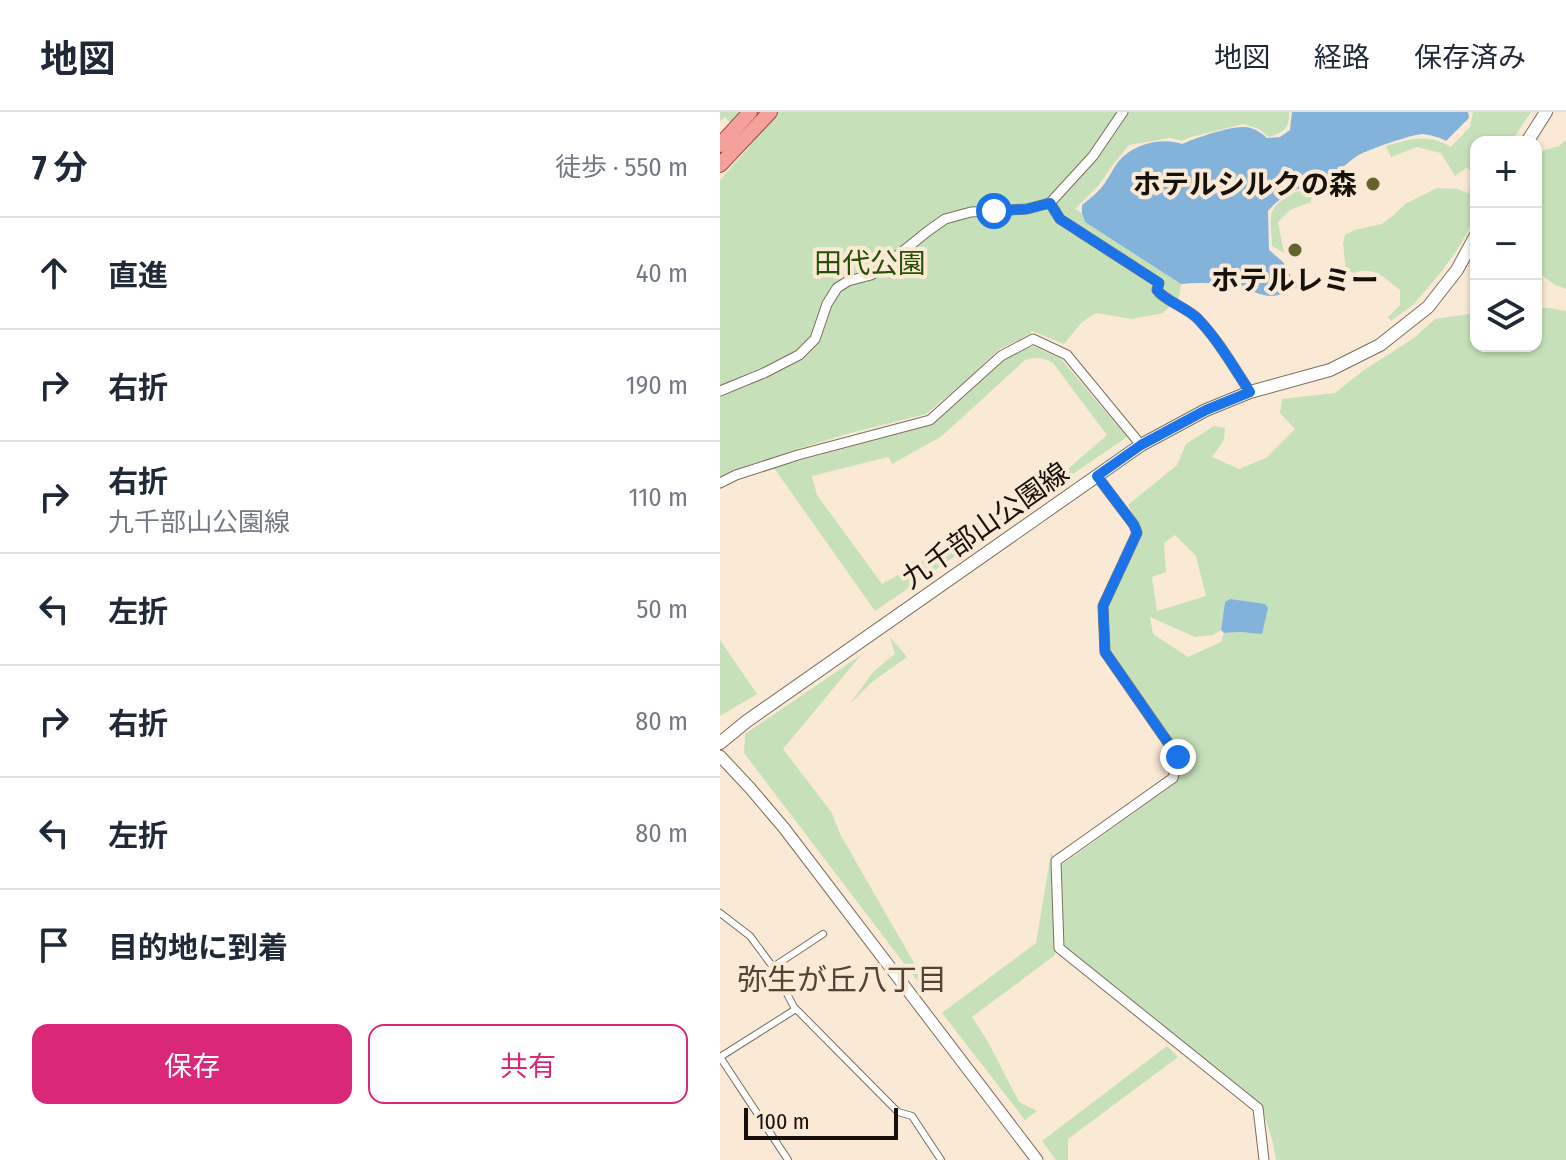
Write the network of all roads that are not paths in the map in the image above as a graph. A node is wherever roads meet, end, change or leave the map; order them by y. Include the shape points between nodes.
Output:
1 (750, 112) edge
2 (770, 112) edge
3 (1123, 112) edge
4 (1546, 112) edge
5 (1531, 136) edge
6 (720, 145) edge
7 (720, 165) edge
8 (1050, 203) junction
9 (1470, 246) edge
10 (720, 391) edge
11 (1250, 392) junction
12 (1141, 445) junction
13 (1097, 476) junction
14 (720, 483) edge
15 (720, 743) edge
16 (720, 756) edge
17 (720, 913) edge
18 (823, 934) dead end
19 (773, 967) junction
20 (796, 1009) junction
21 (720, 1057) edge
22 (788, 1160) edge
23 (941, 1160) edge
24 (1037, 1160) edge
25 (1264, 1160) edge

1 - 6 main road
2 - 7 main road
3 - 8 street via 1093,156
4 - 5 main road
8 - 10 street via 945,219 882,268 837,288 815,339 799,355
8 - 11 street via 1060,219 1159,283 1161,296 1197,318
9 - 11 main road, 九千部山公園線 via 1428,307 1380,345 1330,370
11 - 12 main road, 九千部山公園線
12 - 13 main road, 九千部山公園線
12 - 14 street via 1067,355 1033,339 1001,356 930,420 788,458
13 - 15 main road, 九千部山公園線
13 - 25 street via 1137,533 1103,606 1105,652 1178,757 1173,778 1056,861 1059,948 1258,1108
16 - 24 street via 784,828
17 - 19 street via 750,936
18 - 19 street
19 - 20 street
20 - 21 street
20 - 23 street via 898,1112 912,1116
21 - 22 street

